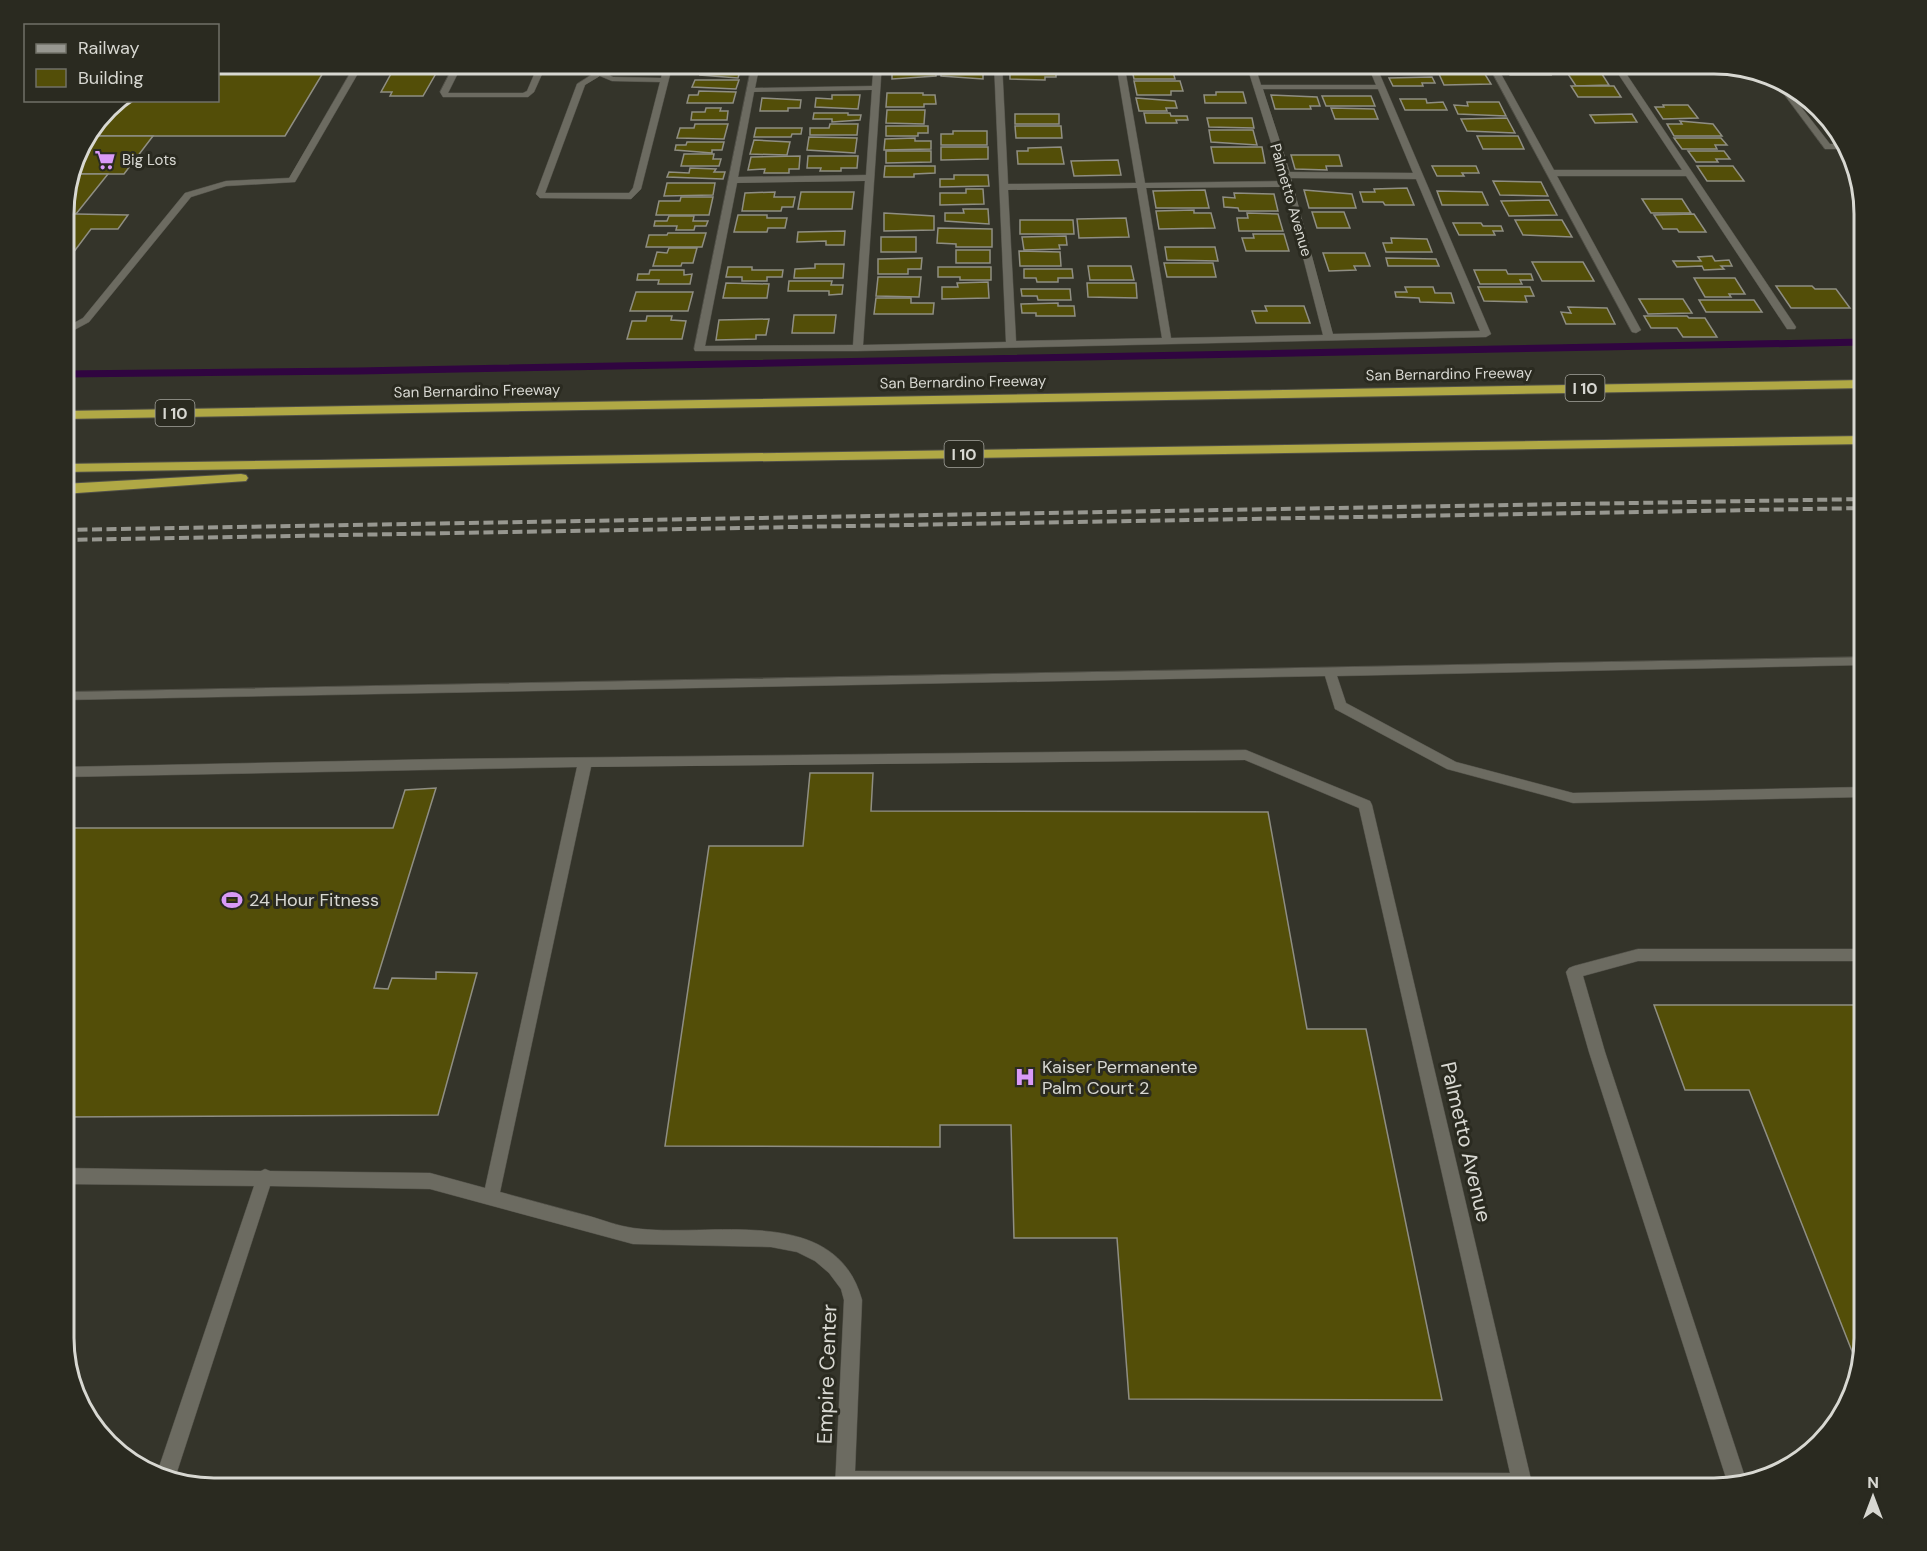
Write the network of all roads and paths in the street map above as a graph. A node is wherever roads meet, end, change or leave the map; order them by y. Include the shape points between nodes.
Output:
1 (354, 74) edge
2 (453, 74) edge
3 (538, 74) edge
4 (597, 74) edge
5 (601, 74) edge
6 (666, 74) edge
7 (754, 74) edge
8 (877, 74) edge
9 (999, 74) edge
10 (1122, 74) edge
11 (1253, 74) edge
12 (1376, 74) edge
13 (1497, 74) edge
14 (1622, 74) edge
15 (665, 80) junction
16 (1257, 87) junction
17 (1381, 87) junction
18 (876, 88) junction
19 (751, 90) junction
20 (1788, 95) edge
21 (1836, 147) edge
22 (1688, 172) junction
23 (1550, 173) junction
24 (1418, 176) junction
25 (870, 178) junction
26 (1287, 179) junction
27 (733, 180) junction
28 (1141, 186) junction
29 (1004, 187) junction
30 (74, 327) edge
31 (1791, 327) dead end
32 (1636, 330) dead end
33 (1329, 338) junction
34 (1167, 341) junction
35 (1011, 345) junction
36 (858, 348) junction
37 (1854, 384) edge
38 (74, 415) edge
39 (1854, 440) edge
40 (497, 462) junction
41 (74, 468) edge
42 (74, 488) edge
43 (1854, 662) edge
44 (1330, 672) junction
45 (74, 696) edge
46 (585, 762) junction
47 (74, 772) edge
48 (1854, 792) edge
49 (1854, 955) edge
50 (74, 1176) edge
51 (265, 1178) junction
52 (491, 1197) junction
53 (168, 1470) edge
54 (1735, 1476) edge
55 (845, 1478) edge
56 (1520, 1478) edge

1 - 30 lane via 292,180 228,183 204,187 188,195 86,320
2 - 3 lane via 446,95 525,95
4 - 15 lane via 581,84 540,194 543,196 631,196 637,189
5 - 15 lane via 612,79
6 - 15 lane
7 - 19 lane
8 - 18 lane
9 - 29 lane
10 - 28 lane
11 - 16 lane, Palmetto Avenue
12 - 17 lane
13 - 23 lane
14 - 22 lane
16 - 17 lane
16 - 26 lane, Palmetto Avenue
17 - 24 lane
18 - 19 lane
18 - 25 lane
19 - 27 lane
20 - 21 lane via 1828,147
22 - 23 lane
22 - 31 lane
23 - 32 lane
24 - 26 lane
24 - 33 lane via 1486,334
25 - 27 lane
25 - 36 lane
26 - 28 lane
26 - 33 lane, Palmetto Avenue
27 - 36 lane via 699,349
28 - 29 lane
28 - 34 lane
29 - 35 lane
33 - 34 lane
34 - 35 lane
35 - 36 lane
37 - 38 highway, San Bernardino Freeway / I 10
39 - 40 highway, I 10
40 - 41 highway, I 10
40 - 42 highway
43 - 44 lane
44 - 45 lane
44 - 48 lane via 1340,706 1452,765 1573,798
46 - 47 lane
46 - 52 lane
46 - 56 lane, Palmetto Avenue via 1246,755 1365,805
49 - 54 lane via 1638,955 1574,972
50 - 51 lane
51 - 52 lane via 430,1181
51 - 53 lane
52 - 55 lane, Empire Center via 633,1236 771,1239 799,1244 821,1255 849,1285 853,1299

